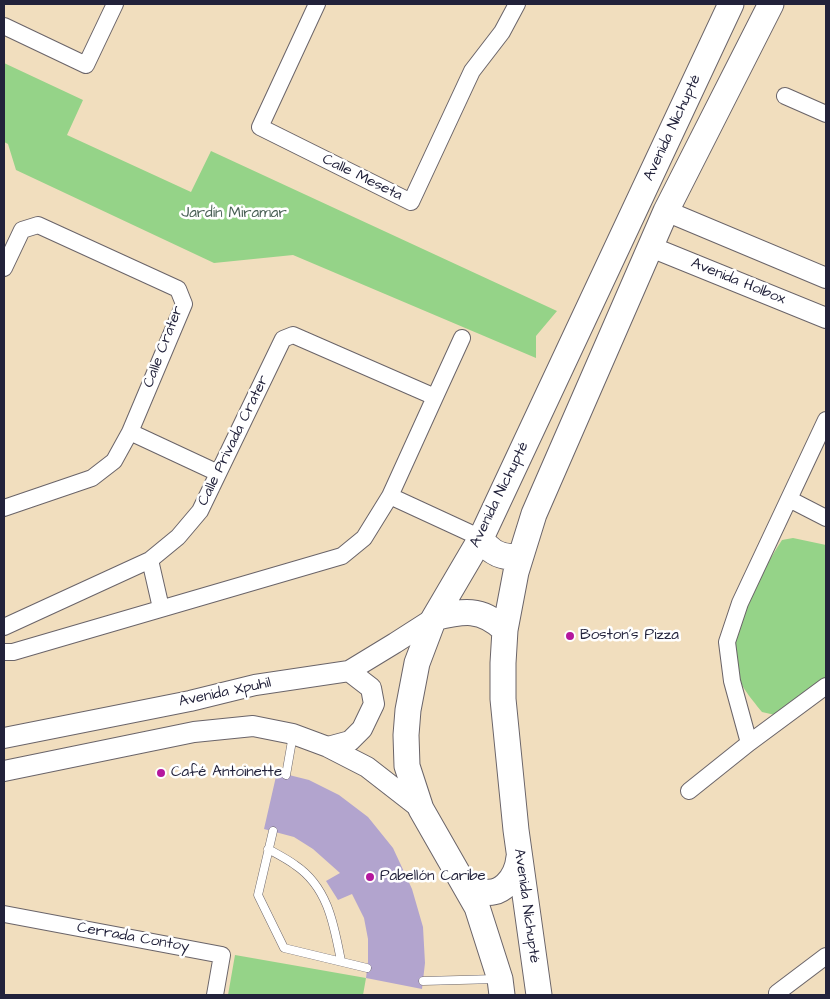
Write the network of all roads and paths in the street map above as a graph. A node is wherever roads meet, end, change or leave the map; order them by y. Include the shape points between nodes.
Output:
1 (115, 4) edge
2 (317, 4) edge
3 (517, 4) edge
4 (731, 4) edge
5 (771, 4) edge
6 (4, 26) edge
7 (785, 96) dead end
8 (826, 114) edge
9 (666, 211) junction
10 (651, 247) junction
11 (4, 268) edge
12 (826, 278) edge
13 (826, 318) edge
14 (462, 338) dead end
15 (435, 397) junction
16 (826, 420) edge
17 (130, 432) junction
18 (218, 473) junction
19 (390, 496) junction
20 (789, 499) junction
21 (4, 508) edge
22 (826, 518) edge
23 (481, 538) junction
24 (520, 556) junction
25 (150, 560) junction
26 (161, 608) junction
27 (434, 618) junction
28 (4, 627) edge
29 (505, 630) junction
30 (4, 652) edge
31 (349, 671) junction
32 (826, 686) edge
33 (293, 734) junction
34 (4, 738) edge
35 (749, 743) junction
36 (328, 747) junction
37 (4, 771) edge
38 (286, 775) dead end
39 (689, 791) dead end
40 (421, 809) junction
41 (273, 831) dead end
42 (268, 849) junction
43 (519, 855) junction
44 (462, 879) junction
45 (4, 914) edge
46 (826, 956) edge
47 (341, 961) junction
48 (367, 968) dead end
49 (423, 981) dead end
50 (501, 987) edge
51 (215, 995) edge
52 (539, 995) edge
53 (778, 995) edge

1 - 6 street via 86,65
2 - 3 street, Calle Meseta via 260,127 411,202 472,71 502,32
4 - 23 main road, Avenida Nichupté
5 - 9 main road, Avenida Nichupté
7 - 8 street
9 - 10 main road, Avenida Nichupté
9 - 12 street
10 - 13 street, Avenida Holbox
10 - 24 main road, Avenida Nichupté via 534,514
11 - 17 street, Calle Crater via 22,230 38,225 178,290 184,304
14 - 15 street
15 - 18 street, Calle Privada Crater via 294,335 283,339
15 - 19 street
16 - 20 street
17 - 18 street
17 - 21 street, Calle Crater via 114,461 92,478
18 - 25 street, Calle Privada Crater via 200,511 178,537
19 - 23 street
19 - 26 street via 364,538 342,556
20 - 22 street
20 - 35 street via 740,603 727,642 732,681
23 - 24 main road via 500,555
23 - 27 main road, Avenida Nichupté
24 - 29 main road, Avenida Nichupté
25 - 26 street
25 - 28 street, Calle Privada Crater
26 - 30 street
27 - 29 main road via 476,613 492,619
27 - 31 street, Avenida Xpuhil
27 - 40 main road, Avenida Nichupté via 417,663 406,735 407,766
29 - 43 main road, Avenida Nichupté via 503,699
31 - 34 street, Avenida Xpuhil via 255,685
31 - 36 street via 371,688 374,704 362,729 350,741
32 - 35 street
33 - 36 street
33 - 37 street via 252,726 194,732
33 - 38 lane
35 - 39 street
36 - 40 street via 367,767
40 - 44 main road, Avenida Nichupté
41 - 42 lane
42 - 47 lane via 296,865 313,881 332,918
42 - 47 lane via 258,895 284,948
43 - 44 main road via 512,878 499,890 477,890
43 - 52 main road, Avenida Nichupté
44 - 50 main road, Avenida Nichupté via 477,907
45 - 51 street, Cerrada Contoy via 222,955
46 - 53 street
47 - 48 lane
49 - 50 lane

